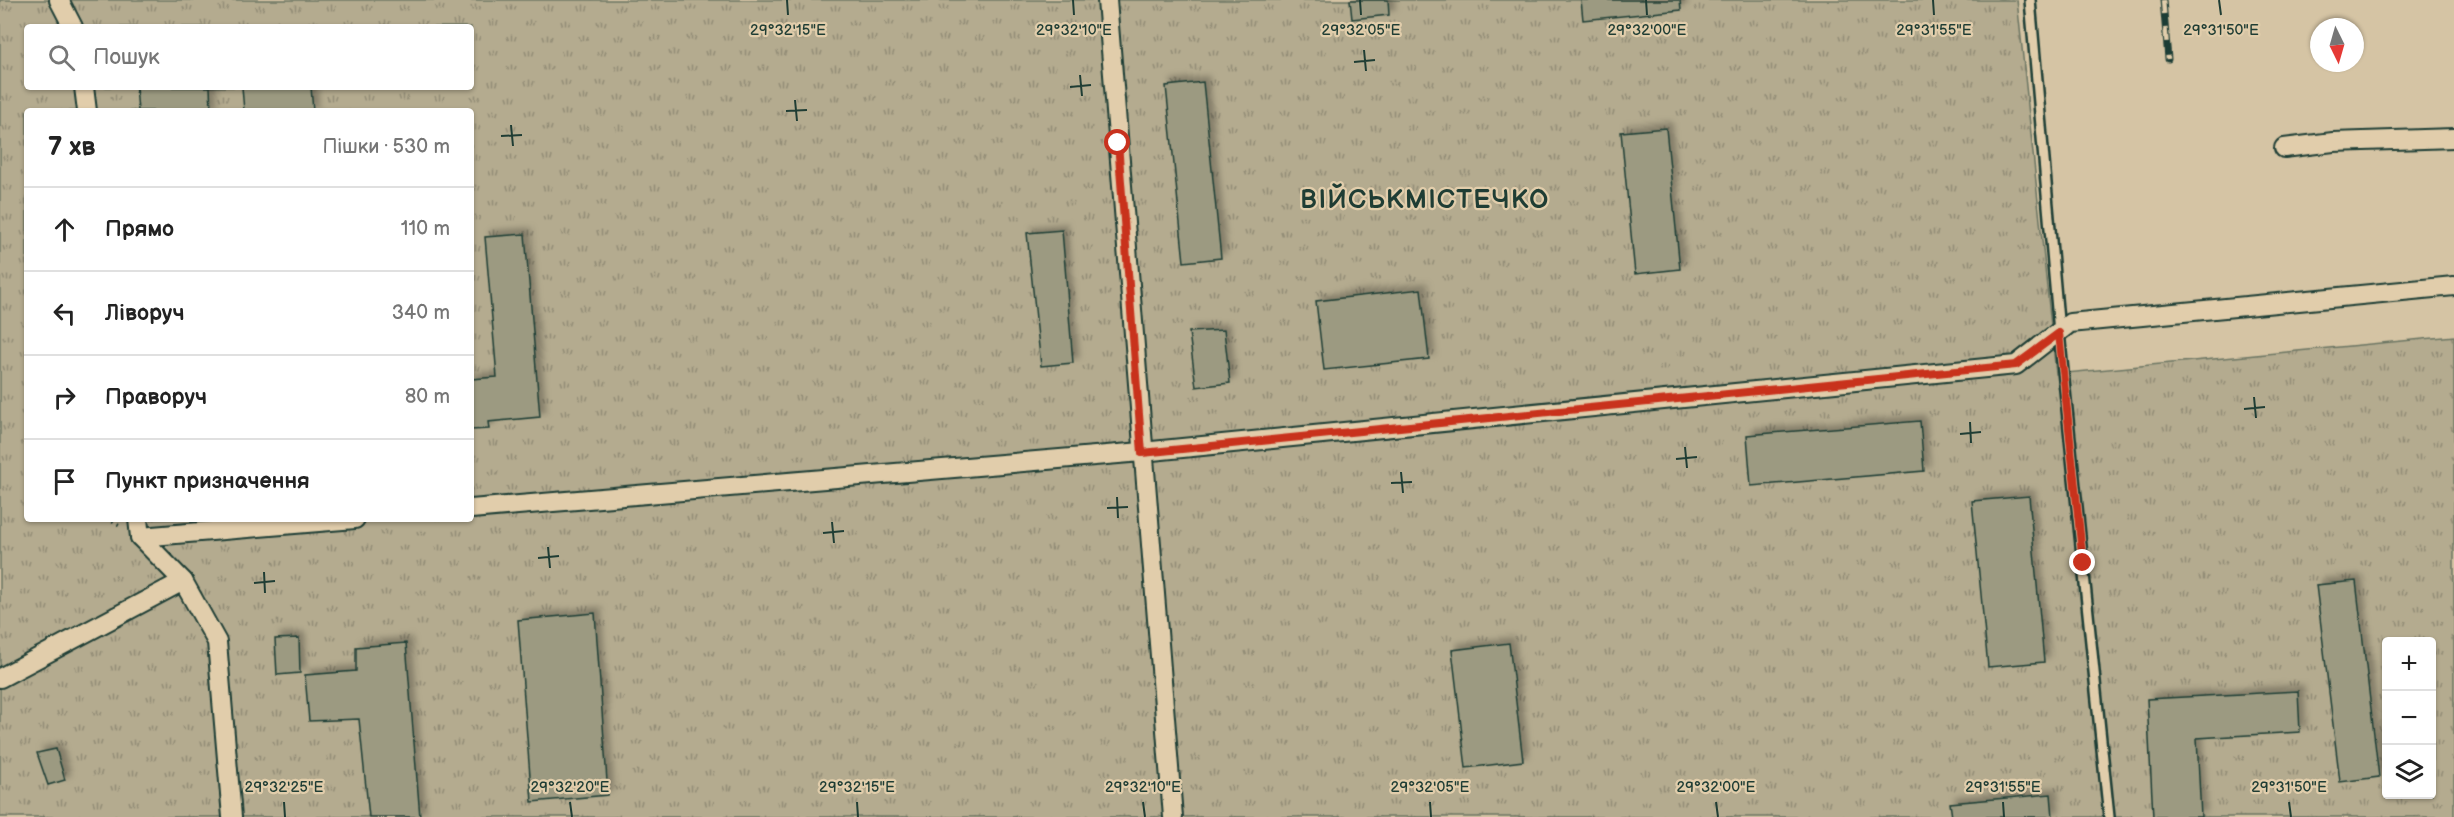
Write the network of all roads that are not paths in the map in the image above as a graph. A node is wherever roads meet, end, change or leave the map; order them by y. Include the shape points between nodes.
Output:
1 (59, 0) edge
2 (1107, 0) edge
3 (2030, 0) edge
4 (71, 24) edge
5 (84, 90) edge
6 (87, 108) edge
7 (2454, 138) edge
8 (2284, 148) dead end
9 (2454, 286) edge
10 (2059, 333) junction
11 (1142, 453) junction
12 (474, 509) edge
13 (283, 522) edge
14 (139, 528) edge
15 (183, 581) junction
16 (0, 678) edge
17 (232, 817) edge
18 (1173, 817) edge
19 (2109, 817) edge

1 - 4 street
2 - 11 street
3 - 10 lane
5 - 6 street
7 - 8 street via 2333,142
9 - 10 street via 2070,323
10 - 11 street via 2016,365
10 - 19 lane
11 - 12 street
11 - 18 street
13 - 14 street
14 - 15 street
15 - 16 street
15 - 17 street via 217,642

